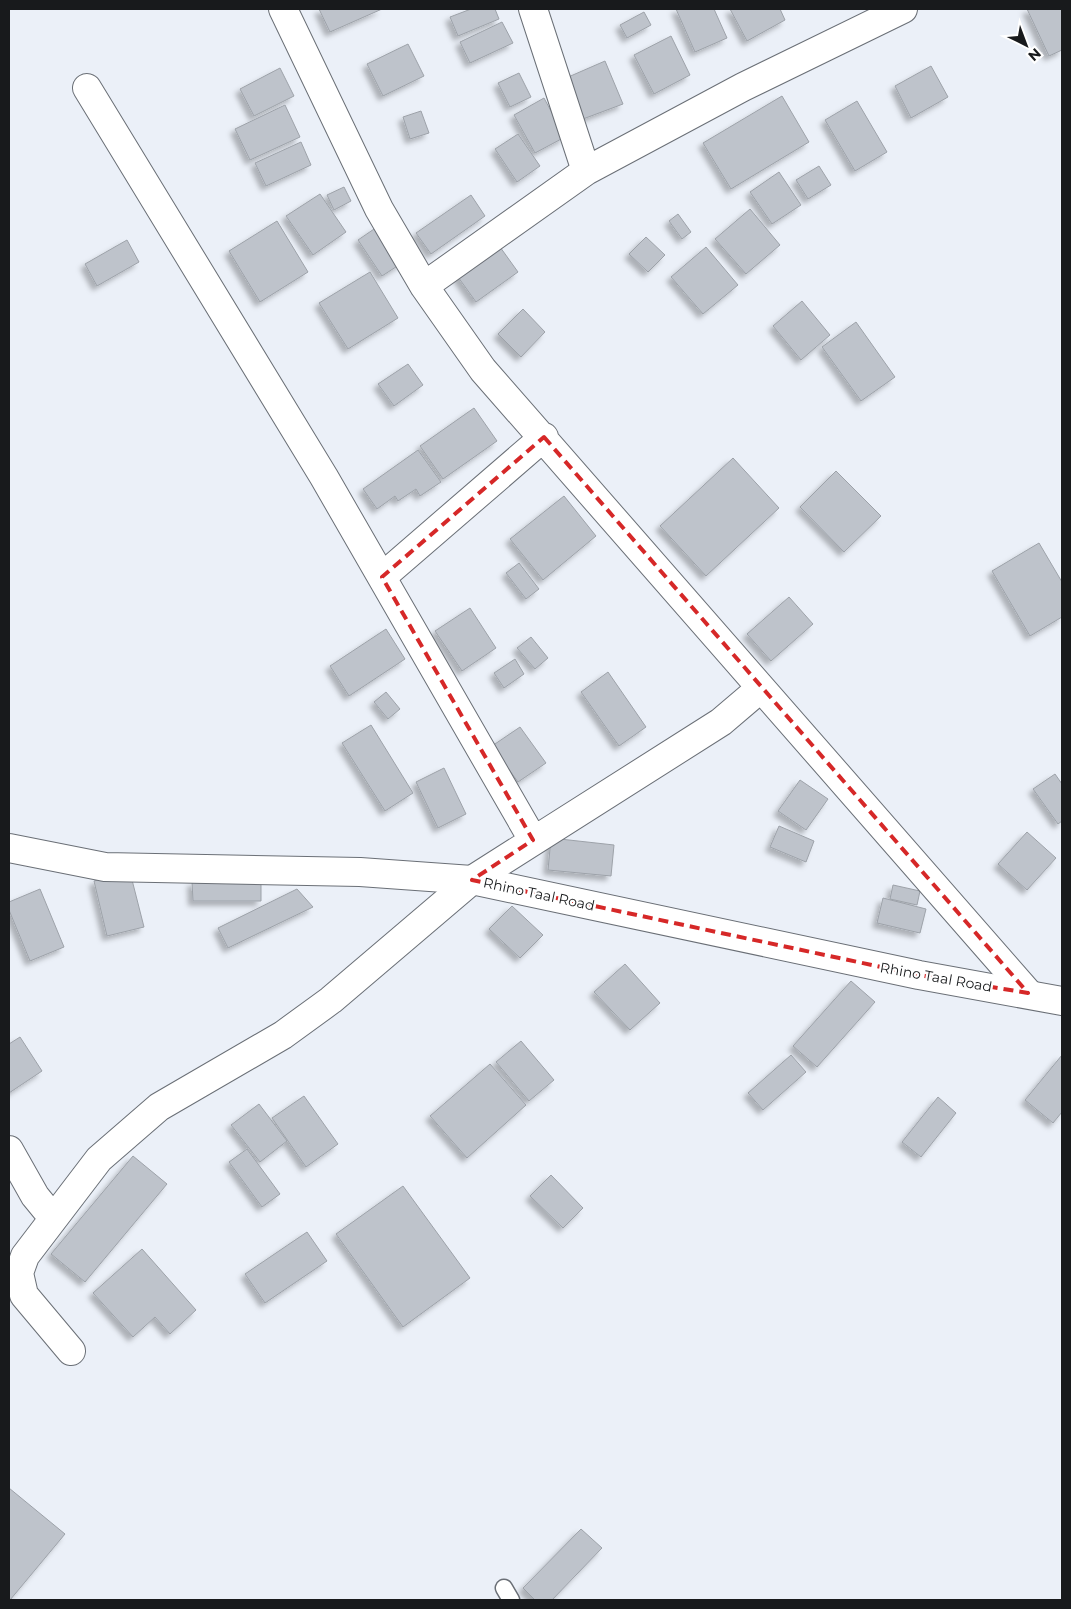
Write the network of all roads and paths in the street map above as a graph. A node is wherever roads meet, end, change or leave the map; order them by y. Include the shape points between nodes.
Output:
1 (283, 9) edge
2 (532, 9) edge
3 (903, 9) edge
4 (87, 88) dead end
5 (586, 171) junction
6 (424, 286) junction
7 (544, 438) junction
8 (382, 577) junction
9 (761, 688) junction
10 (533, 840) junction
11 (9, 848) edge
12 (472, 880) junction
13 (1028, 993) junction
14 (1062, 1001) edge
15 (9, 1150) edge
16 (53, 1218) junction
17 (14, 1276) edge
18 (71, 1351) dead end

1 - 6 street via 379,209
2 - 5 street
3 - 5 street via 743,87
4 - 8 street
5 - 6 street
6 - 7 street via 483,370
7 - 8 street
7 - 9 street
8 - 10 street
9 - 10 street via 721,722
9 - 13 street
10 - 12 street
11 - 12 street, Rhino Taal Road via 105,867 360,872
12 - 13 street, Rhino Taal Road via 919,975
12 - 16 street via 330,1000 283,1034 159,1107 99,1159
13 - 14 street, Rhino Taal Road
15 - 16 street via 35,1196
16 - 17 street
17 - 18 street via 24,1295

